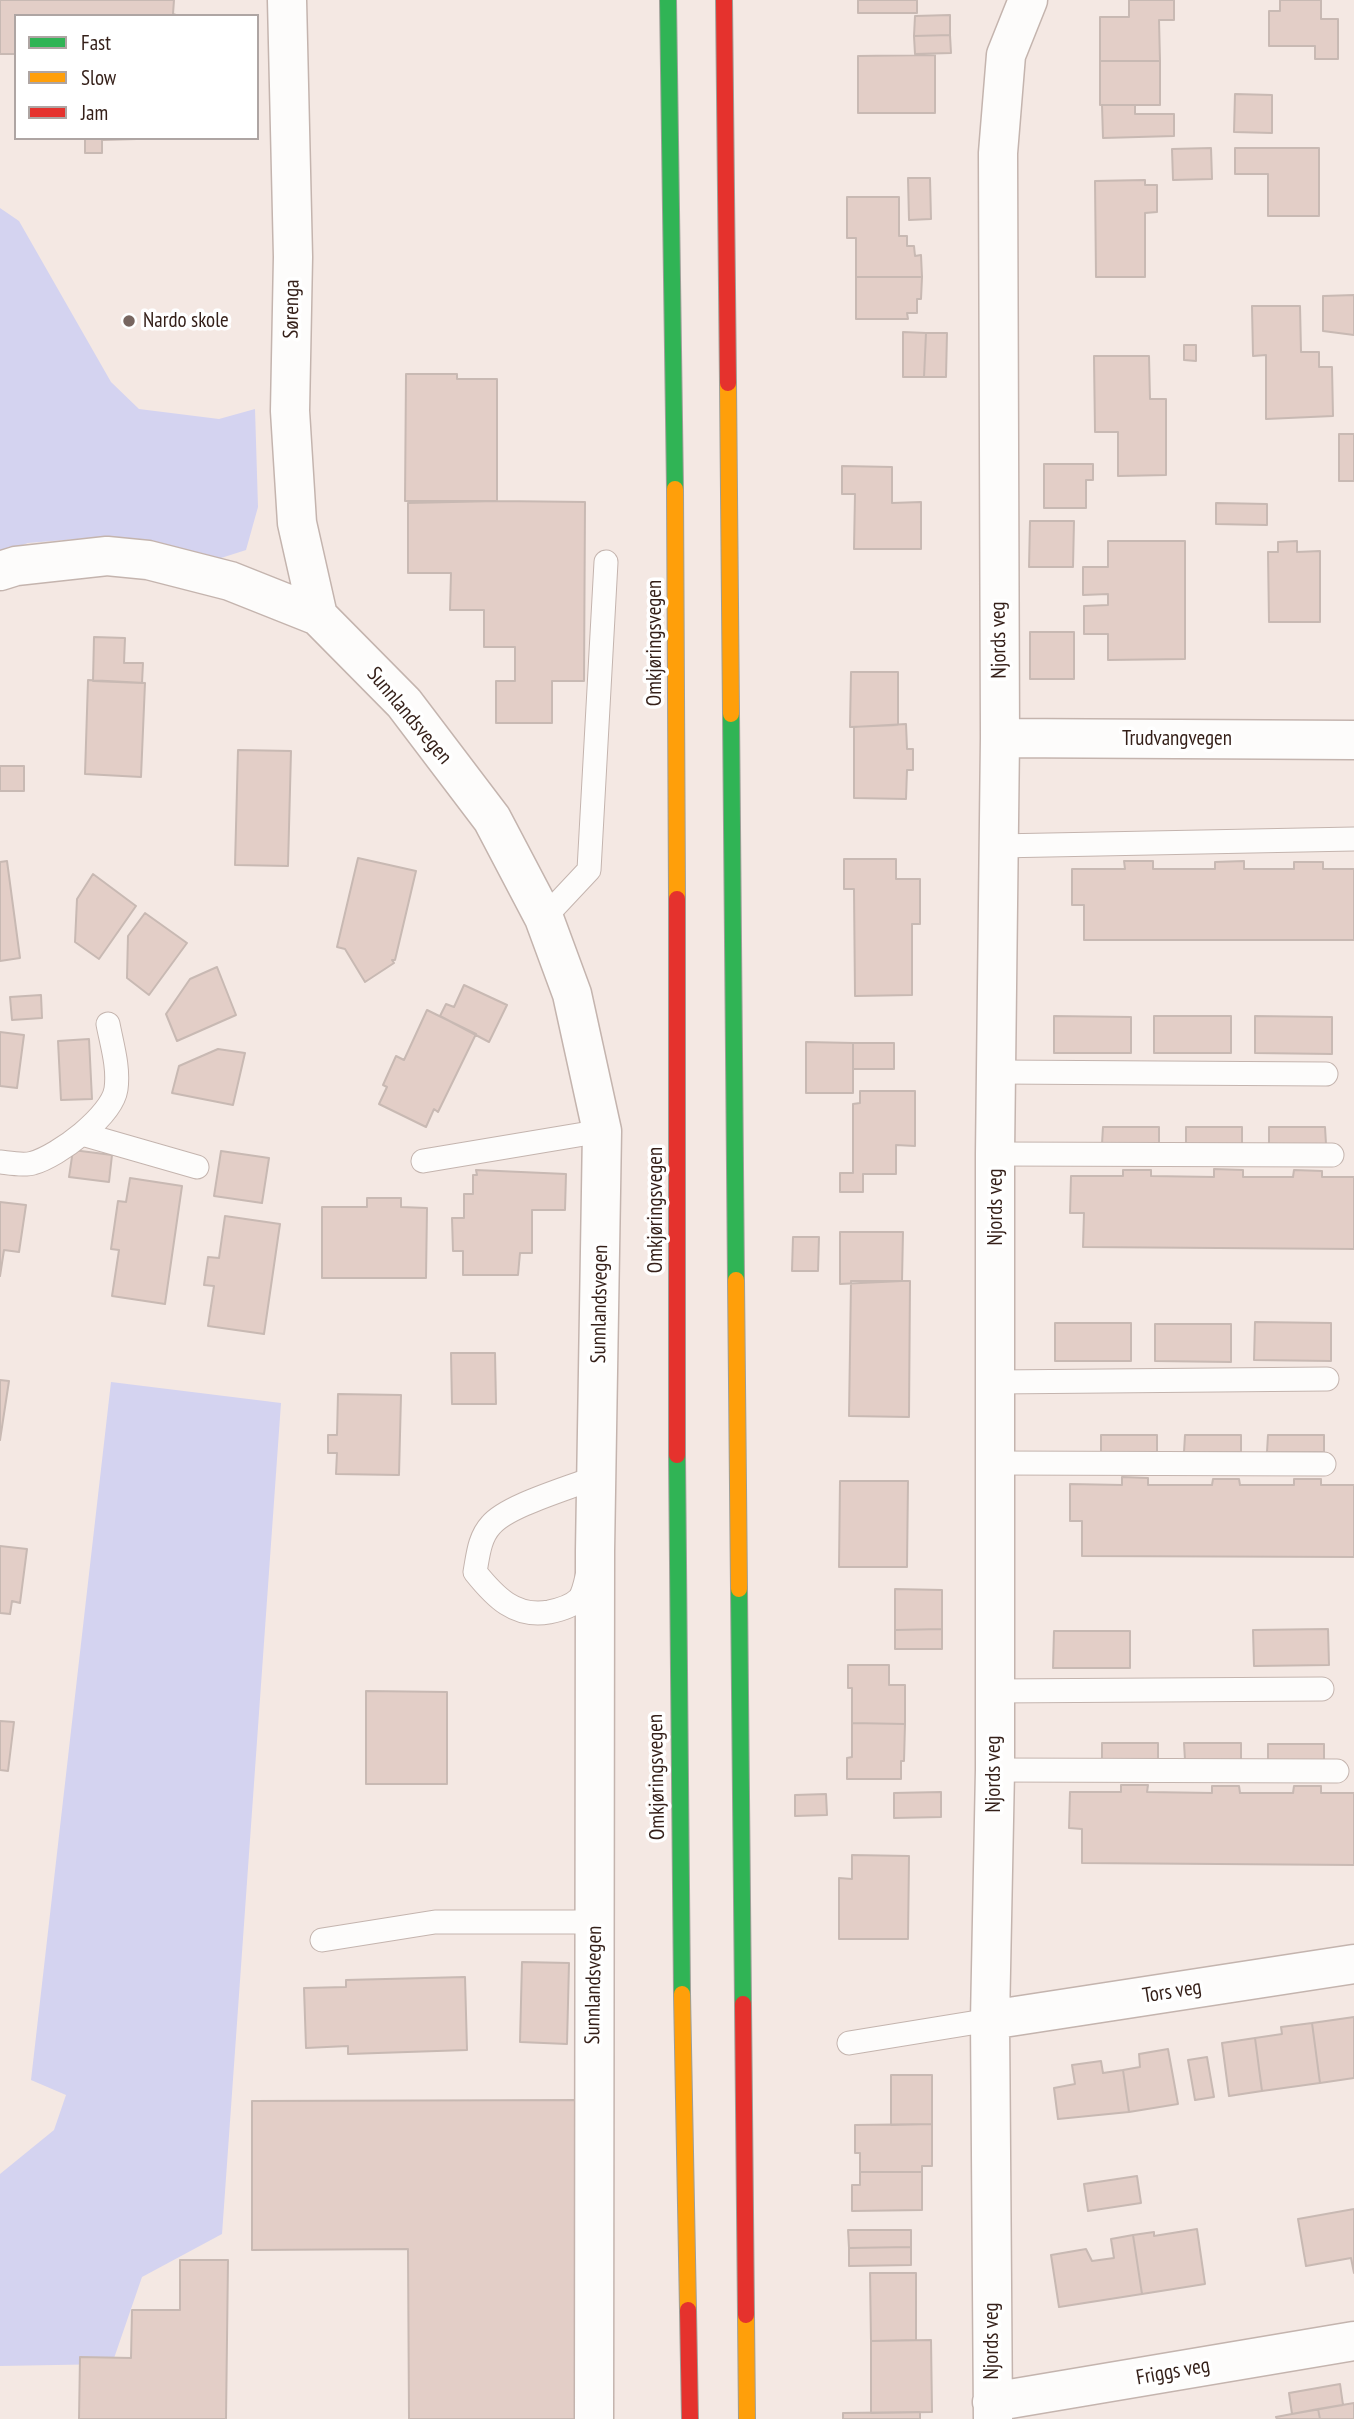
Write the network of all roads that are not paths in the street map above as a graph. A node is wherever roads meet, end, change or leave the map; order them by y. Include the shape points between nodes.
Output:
1 (287, 0) edge
2 (668, 0) edge
3 (724, 0) edge
4 (1028, 0) edge
5 (606, 562) dead end
6 (0, 571) edge
7 (318, 616) junction
8 (1000, 738) junction
9 (1354, 740) edge
10 (1354, 839) edge
11 (998, 846) junction
12 (544, 918) junction
13 (108, 1024) dead end
14 (997, 1072) junction
15 (1326, 1074) dead end
16 (602, 1131) junction
17 (82, 1134) junction
18 (995, 1154) junction
19 (1332, 1155) dead end
20 (423, 1161) dead end
21 (0, 1162) edge
22 (197, 1167) dead end
23 (1326, 1379) dead end
24 (996, 1382) junction
25 (996, 1463) junction
26 (1324, 1465) dead end
27 (596, 1477) junction
28 (595, 1551) junction
29 (1322, 1689) dead end
30 (995, 1691) junction
31 (995, 1770) junction
32 (1337, 1771) dead end
33 (595, 1922) junction
34 (322, 1940) dead end
35 (1354, 1964) edge
36 (990, 2020) junction
37 (849, 2043) dead end
38 (1354, 2341) edge
39 (993, 2411) edge
40 (594, 2419) edge
41 (690, 2419) edge
42 (747, 2419) edge

1 - 7 street, Sørenga via 293,257 290,411 297,523
2 - 41 highway, Omkjøringsvegen via 677,655 677,1699
3 - 42 highway
4 - 8 street, Njords veg via 1006,55 998,153
5 - 12 lane via 589,870
6 - 7 street, Sunnlandsvegen via 107,556 148,560 230,581
7 - 12 street, Sunnlandsvegen via 404,703 492,819
8 - 9 street, Trudvangvegen
8 - 11 street, Njords veg
10 - 11 lane
11 - 14 street, Njords veg
12 - 16 street, Sunnlandsvegen via 572,994
13 - 17 lane via 117,1067 116,1092
14 - 15 lane
14 - 18 street, Njords veg
16 - 20 lane
16 - 27 street, Sunnlandsvegen
17 - 21 lane via 32,1164
17 - 22 lane
18 - 19 lane
18 - 24 street, Njords veg
23 - 24 lane
24 - 25 street, Njords veg
25 - 26 lane
25 - 30 street, Njords veg
27 - 28 street, Sunnlandsvegen
27 - 28 lane, Sunnlandsvegen via 515,1507 491,1525 479,1546 475,1572 492,1595 510,1608 534,1614 562,1610 580,1598
28 - 33 street, Sunnlandsvegen
29 - 30 lane
30 - 31 street, Njords veg
31 - 32 lane
31 - 36 street, Njords veg
33 - 34 lane via 435,1922
33 - 40 street, Sunnlandsvegen
35 - 36 street, Tors veg
36 - 37 lane
36 - 39 street, Njords veg
38 - 39 street, Friggs veg

